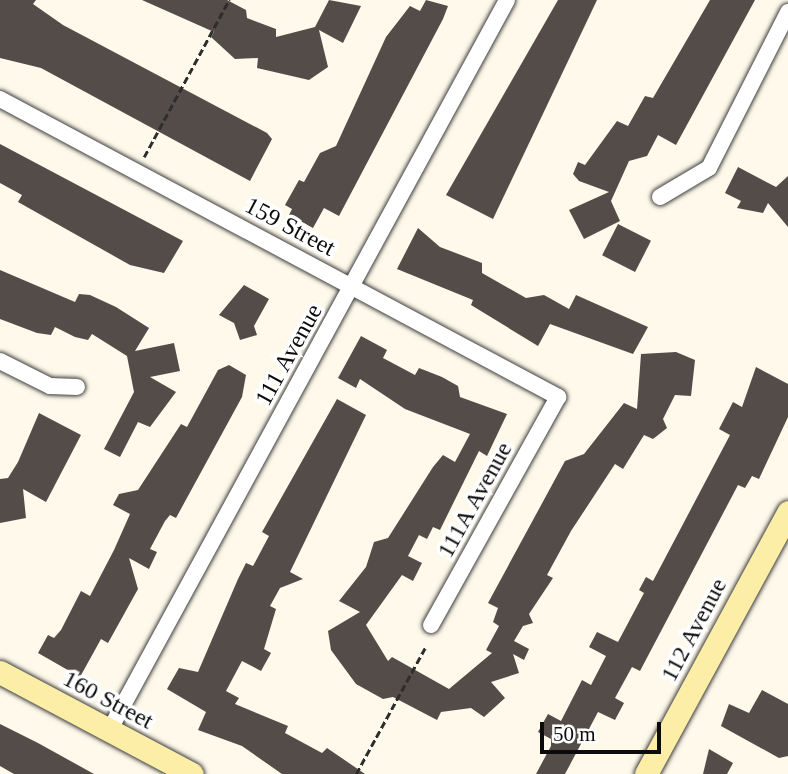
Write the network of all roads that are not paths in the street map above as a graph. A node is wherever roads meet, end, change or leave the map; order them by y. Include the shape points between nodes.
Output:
1 (507, 0) edge
2 (788, 12) edge
3 (0, 99) edge
4 (660, 197) dead end
5 (352, 286) junction
6 (0, 361) edge
7 (77, 387) dead end
8 (558, 397) joint
9 (788, 512) edge
10 (431, 625) dead end
11 (0, 672) edge
12 (109, 731) junction
13 (192, 774) edge
14 (646, 774) edge

1 - 5 street, 111 Avenue
2 - 4 street via 709,168
3 - 5 street, 159 Street
5 - 8 street, 159 Street
5 - 12 street, 111 Avenue
6 - 7 street via 50,386
8 - 10 street, 111A Avenue
9 - 14 street, 112 Avenue
11 - 12 street, 160 Street
12 - 13 street, 160 Street

